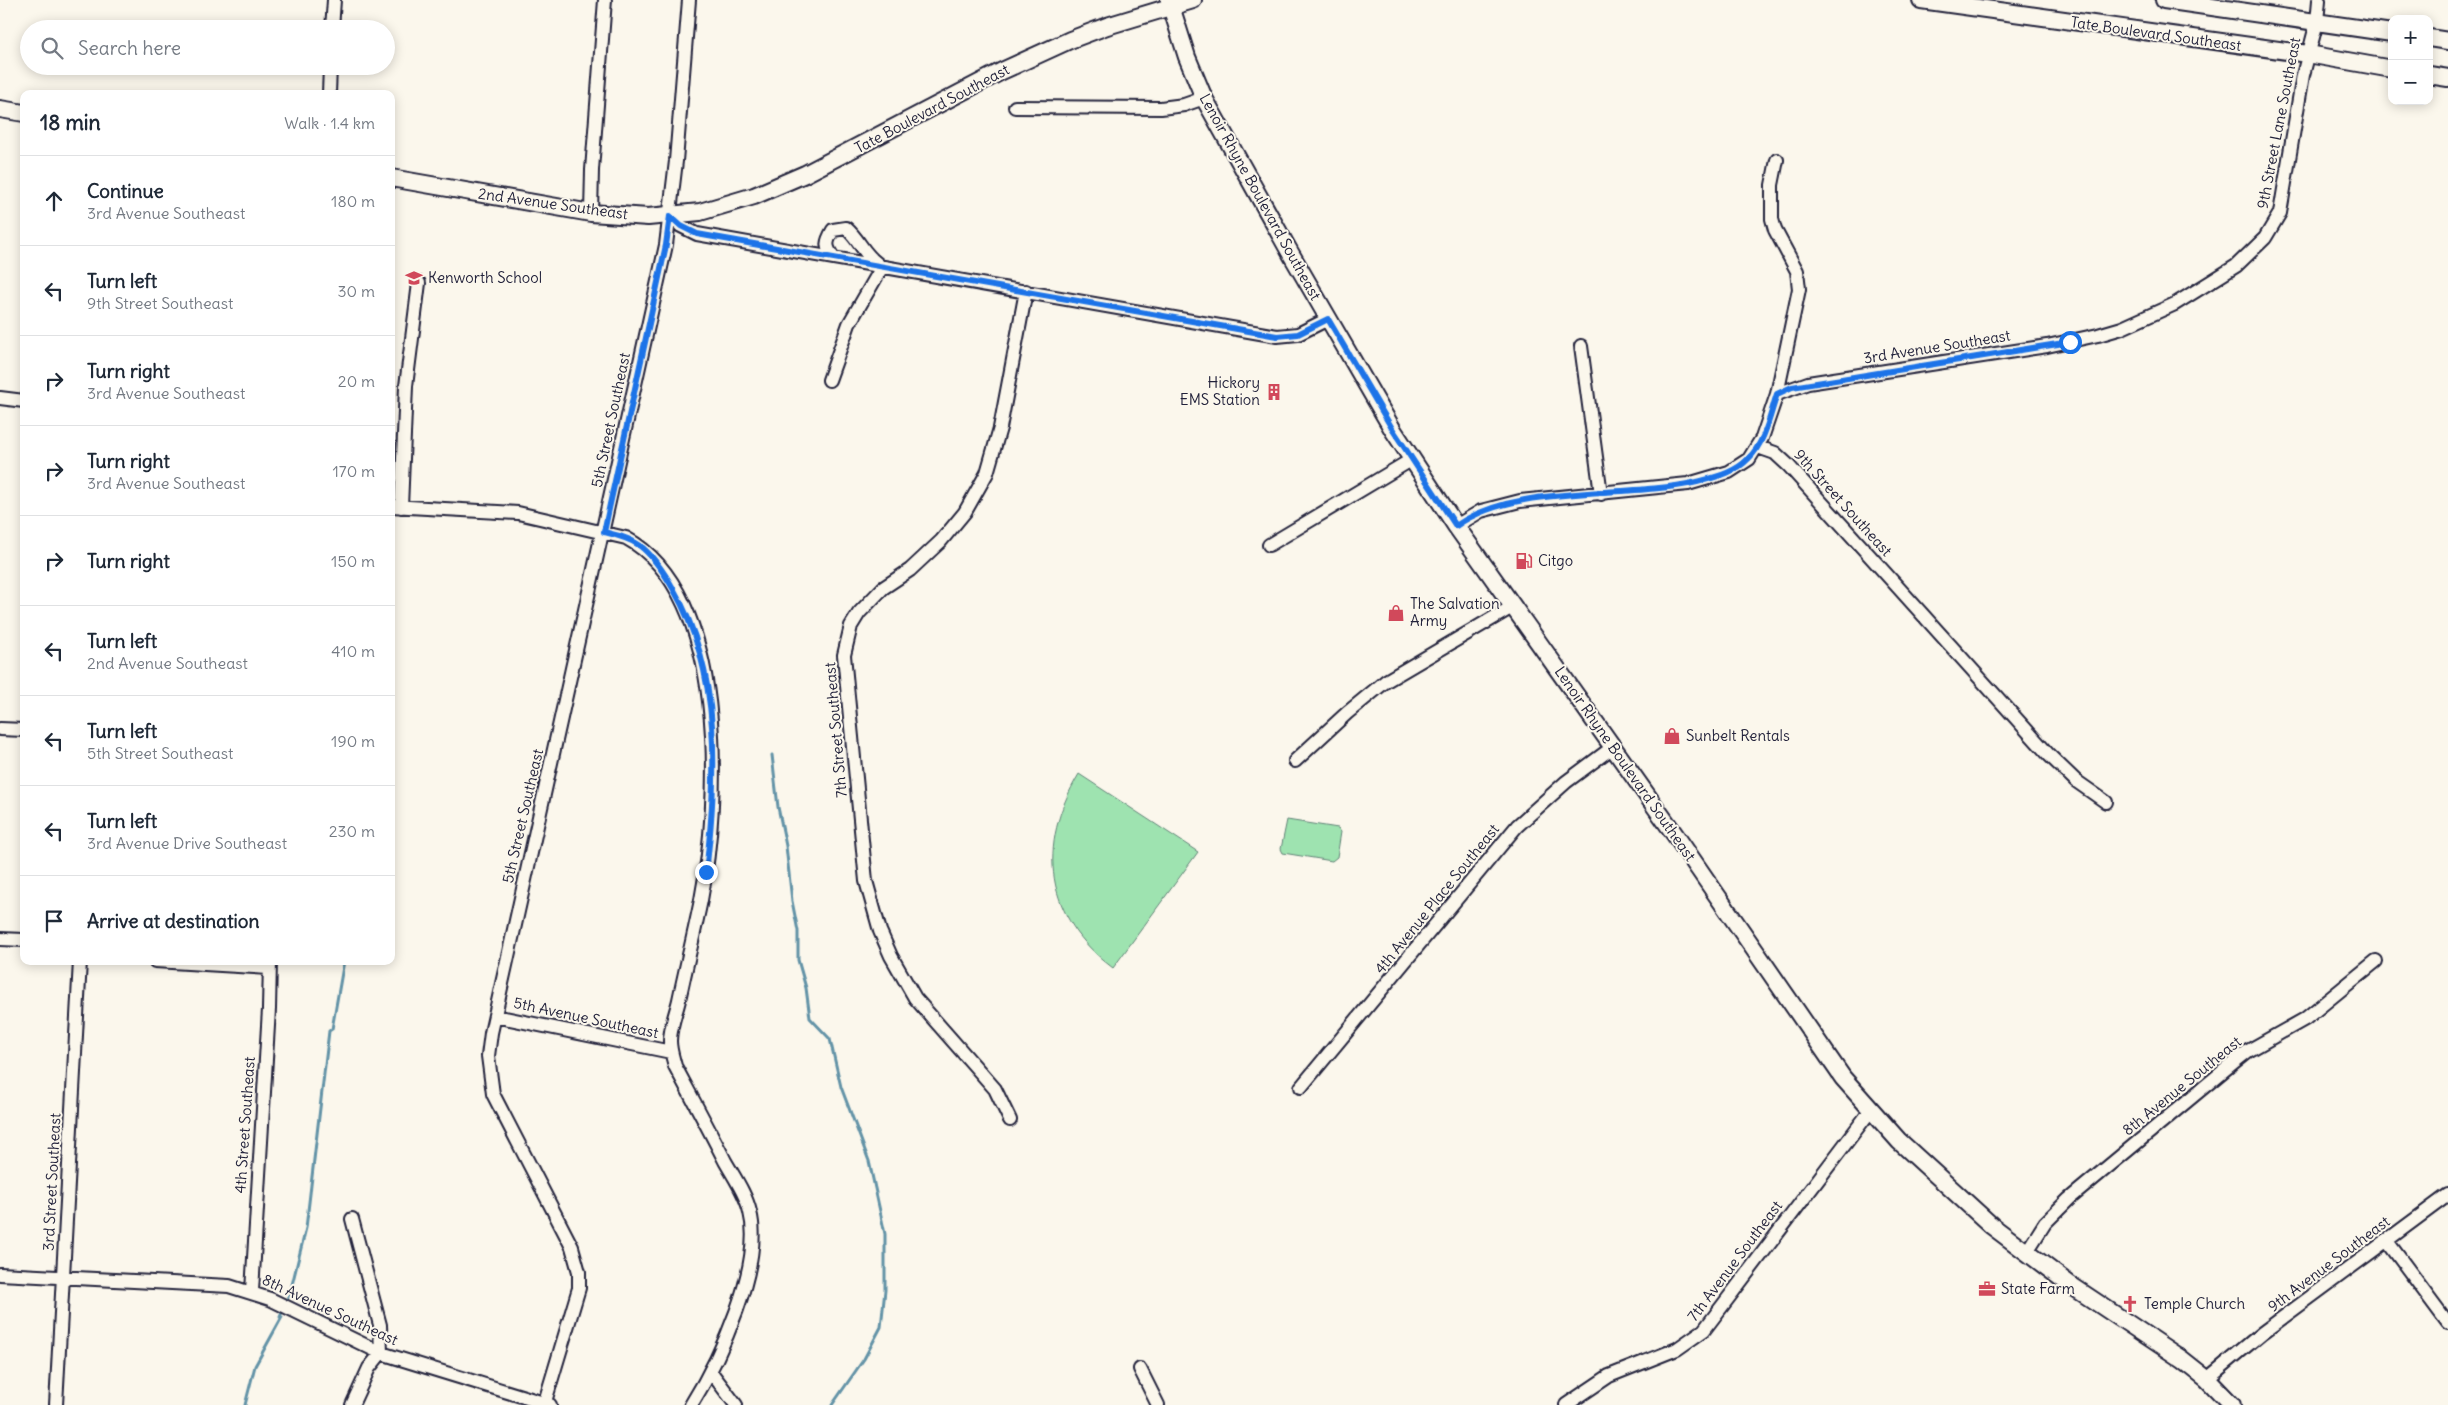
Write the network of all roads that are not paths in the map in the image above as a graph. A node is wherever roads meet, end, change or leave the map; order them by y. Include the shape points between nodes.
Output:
1 (334, 0) edge
2 (604, 0) edge
3 (689, 0) edge
4 (1194, 0) edge
5 (1921, 0) edge
6 (2164, 0) edge
7 (2319, 0) edge
8 (1170, 3) edge
9 (333, 20) edge
10 (2317, 22) junction
11 (2388, 32) edge
12 (2433, 39) edge
13 (2448, 41) edge
14 (2308, 54) junction
15 (2388, 68) edge
16 (330, 75) edge
17 (2433, 76) edge
18 (2448, 78) edge
19 (329, 90) edge
20 (1204, 98) junction
21 (1015, 107) dead end
22 (0, 109) edge
23 (20, 112) edge
24 (1777, 160) dead end
25 (395, 179) edge
26 (591, 214) junction
27 (670, 216) junction
28 (833, 257) junction
29 (882, 267) junction
30 (419, 282) dead end
31 (1026, 291) junction
32 (1328, 319) junction
33 (2102, 334) joint
34 (1581, 346) dead end
35 (829, 380) dead end
36 (1777, 394) junction
37 (0, 398) edge
38 (20, 400) edge
39 (1758, 447) junction
40 (1411, 460) junction
41 (1601, 494) junction
42 (396, 506) edge
43 (1456, 526) junction
44 (604, 532) junction
45 (1269, 545) dead end
46 (1512, 606) junction
47 (0, 729) edge
48 (20, 730) edge
49 (1613, 747) junction
50 (1296, 761) dead end
51 (2106, 802) dead end
52 (0, 939) edge
53 (20, 940) edge
54 (2376, 961) dead end
55 (80, 965) edge
56 (269, 965) edge
57 (495, 1016) junction
58 (671, 1052) junction
59 (1301, 1087) dead end
60 (1871, 1110) junction
61 (1010, 1120) dead end
62 (2448, 1195) edge
63 (352, 1219) dead end
64 (2387, 1241) junction
65 (2026, 1253) junction
66 (0, 1274) edge
67 (63, 1277) junction
68 (252, 1291) junction
69 (2448, 1323) edge
70 (381, 1353) junction
71 (1140, 1369) dead end
72 (712, 1372) junction
73 (2207, 1379) junction
74 (547, 1404) edge
75 (56, 1405) edge
76 (352, 1405) edge
77 (691, 1405) edge
78 (736, 1405) edge
79 (1158, 1405) edge
80 (1566, 1405) edge
81 (2232, 1405) edge

1 - 9 street
2 - 26 street
3 - 27 street, 5th Street Southeast
4 - 8 main road, Tate Boulevard Southeast
5 - 14 main road, Tate Boulevard Southeast
6 - 10 main road
7 - 10 street, 9th Street Lane Southeast
8 - 20 main road, Lenoir Rhyne Boulevard Southeast
8 - 27 main road, Tate Boulevard Southeast via 1034,56 780,186 721,207
10 - 11 main road
10 - 14 street, 9th Street Lane Southeast
12 - 13 main road
14 - 15 main road, Tate Boulevard Southeast
14 - 33 street, 9th Street Lane Southeast via 2283,202 2265,238 2236,266 2201,289 2154,315
16 - 19 street
17 - 18 main road
20 - 21 street via 1161,108
20 - 32 main road, Lenoir Rhyne Boulevard Southeast
22 - 23 main road
24 - 36 street via 1772,185 1772,219 1797,272 1799,289
25 - 26 main road, 2nd Avenue Southeast
26 - 27 main road, 2nd Avenue Southeast
27 - 28 street via 697,234
27 - 44 street, 5th Street Southeast
28 - 29 street
28 - 29 street via 826,242 832,230 846,228 856,237 862,251
29 - 31 street
29 - 35 street via 849,324
30 - 42 street
31 - 32 street via 1277,336 1298,334
31 - 61 street, 7th Street Southeast via 1000,428 987,473 965,512 941,541 910,570 883,588 859,613 851,626 844,655 866,881 880,931 915,998 995,1089
32 - 40 main road, Lenoir Rhyne Boulevard Southeast
33 - 36 street, 3rd Avenue Southeast via 2047,346 1808,383
34 - 41 street
36 - 39 street
37 - 38 street
39 - 41 street via 1738,468 1705,480
39 - 51 street, 9th Street Southeast via 1775,453 1788,465 2049,755 2076,781
40 - 43 main road, Lenoir Rhyne Boulevard Southeast
40 - 45 street
41 - 43 street via 1520,501 1481,511
42 - 44 street via 518,513
43 - 46 main road, Lenoir Rhyne Boulevard Southeast
44 - 57 street, 5th Street Southeast
44 - 58 street via 639,545 668,578 695,633 709,690 713,767 709,843 701,900 672,1028
46 - 49 main road, Lenoir Rhyne Boulevard Southeast
46 - 50 street via 1386,681
47 - 48 street
49 - 59 street, 4th Avenue Place Southeast via 1566,782 1518,826
49 - 60 main road, Lenoir Rhyne Boulevard Southeast via 1818,1044
52 - 53 street
54 - 65 street, 8th Avenue Southeast via 2304,1019 2248,1051 2069,1199 2045,1223
55 - 67 street, 3rd Street Southeast
56 - 68 street, 4th Street Southeast
57 - 58 street, 5th Avenue Southeast
57 - 74 street, 5th Street Southeast via 488,1056 493,1094 572,1247 579,1272 579,1288
58 - 72 street via 746,1200 752,1222 752,1244 742,1291
60 - 65 main road, Lenoir Rhyne Boulevard Southeast via 1929,1170
60 - 80 street, 7th Avenue Southeast via 1704,1330 1676,1349 1609,1376
62 - 64 street, 9th Avenue Southeast
63 - 70 street via 378,1317
64 - 69 street
64 - 73 street, 9th Avenue Southeast
65 - 73 main road, Lenoir Rhyne Boulevard Southeast
66 - 67 street, 8th Avenue Southeast
67 - 68 street, 8th Avenue Southeast via 229,1286
67 - 75 street, 3rd Street Southeast
68 - 70 street, 8th Avenue Southeast
70 - 74 street, 8th Avenue Southeast
70 - 76 street via 369,1368
71 - 79 street
72 - 77 street
72 - 78 street
73 - 81 main road, Lenoir Rhyne Boulevard Southeast

